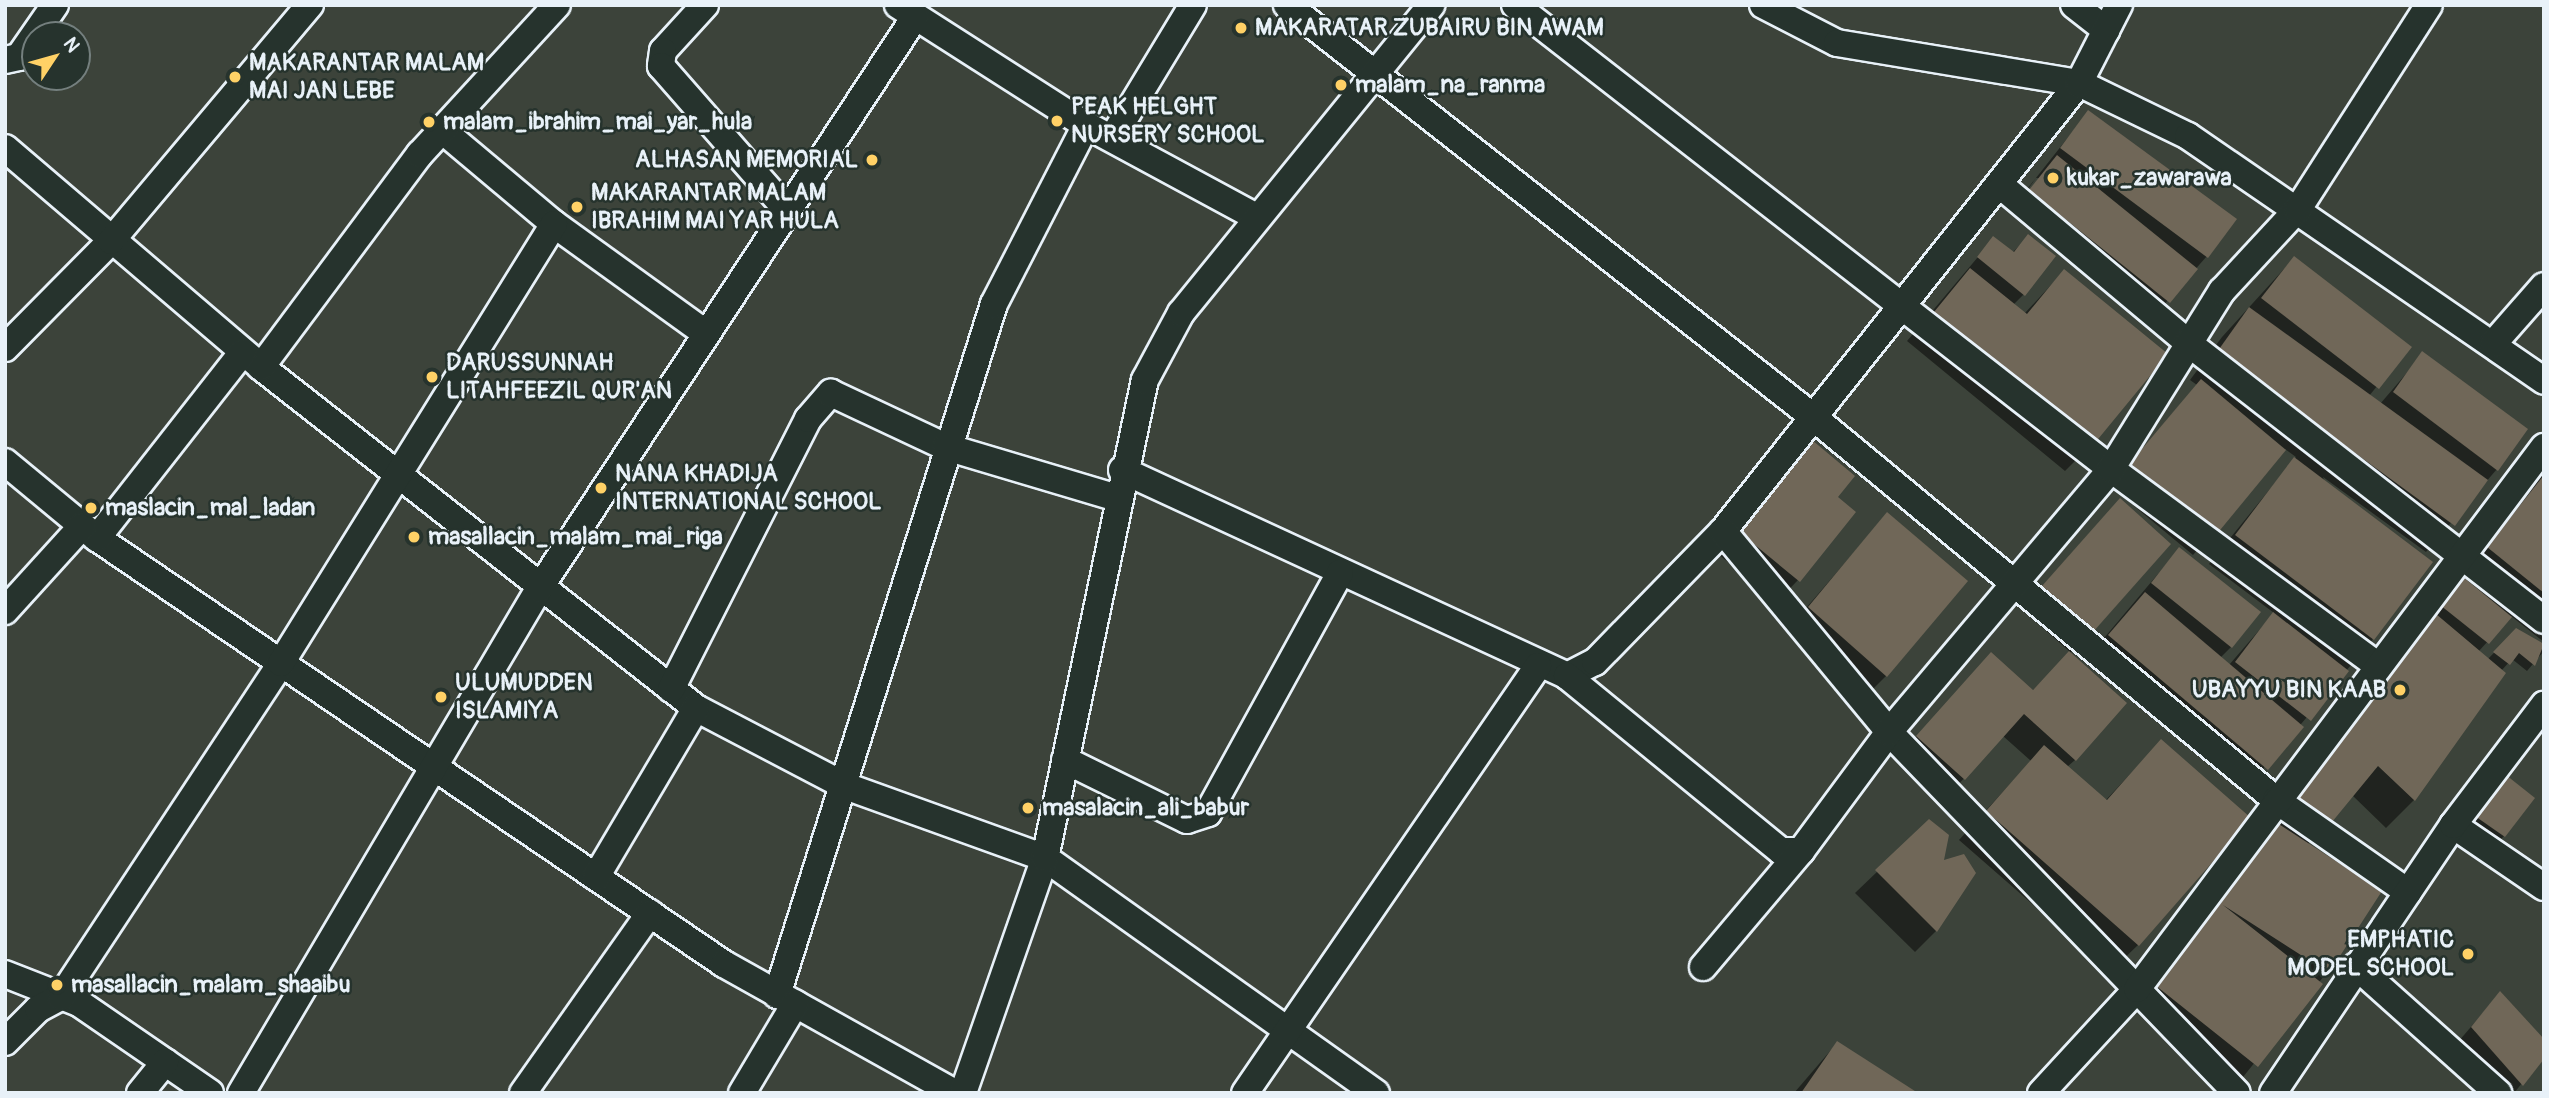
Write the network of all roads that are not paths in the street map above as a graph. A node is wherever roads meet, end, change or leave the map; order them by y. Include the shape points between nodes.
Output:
1 (55, 5) edge
2 (310, 5) edge
3 (557, 5) edge
4 (705, 5) edge
5 (1193, 5) edge
6 (1287, 5) edge
7 (1431, 5) edge
8 (1515, 5) edge
9 (1763, 5) edge
10 (2074, 5) edge
11 (2119, 5) edge
12 (2430, 5) edge
13 (906, 11) edge
14 (2106, 30) junction
15 (5, 60) edge
16 (1377, 69) junction
17 (2079, 83) junction
18 (1086, 125) junction
19 (442, 130) junction
20 (1114, 137) junction
21 (5, 148) edge
22 (1999, 184) junction
23 (2298, 209) junction
24 (787, 210) junction
25 (1256, 217) junction
26 (554, 224) junction
27 (111, 241) junction
28 (2544, 286) edge
29 (1903, 305) junction
30 (705, 332) junction
31 (2187, 342) junction
32 (2493, 344) junction
33 (5, 348) edge
34 (252, 359) junction
35 (2544, 381) edge
36 (1812, 416) junction
37 (946, 447) junction
38 (2544, 447) edge
39 (5, 462) edge
40 (2110, 469) junction
41 (1122, 470) junction
42 (396, 475) junction
43 (1117, 498) junction
44 (1723, 531) junction
45 (89, 532) junction
46 (2459, 555) junction
47 (1340, 573) junction
48 (2015, 581) junction
49 (539, 589) junction
50 (5, 611) edge
51 (2544, 620) edge
52 (281, 663) junction
53 (2377, 665) junction
54 (1538, 666) junction
55 (1567, 676) junction
56 (671, 689) junction
57 (2544, 705) edge
58 (696, 708) junction
59 (1889, 732) junction
60 (1065, 760) junction
61 (435, 767) junction
62 (845, 786) junction
63 (2276, 800) junction
64 (2453, 825) junction
65 (1801, 851) junction
66 (1045, 858) junction
67 (596, 877) junction
68 (2544, 887) edge
69 (2407, 891) junction
70 (650, 913) junction
71 (2356, 966) junction
72 (1703, 967) dead end
73 (5, 974) edge
74 (2137, 989) junction
75 (61, 997) junction
76 (786, 1000) junction
77 (1290, 1032) junction
78 (5, 1042) edge
79 (165, 1062) junction
80 (141, 1093) edge
81 (210, 1093) edge
82 (241, 1093) edge
83 (523, 1093) edge
84 (742, 1093) edge
85 (955, 1093) edge
86 (963, 1093) edge
87 (1245, 1093) edge
88 (1376, 1093) edge
89 (2041, 1093) edge
90 (2237, 1093) edge
91 (2273, 1093) edge
92 (2498, 1093) edge

1 - 15 street via 19,57
2 - 27 street
3 - 19 street
4 - 24 street via 663,51 661,66
5 - 20 street
6 - 16 street
7 - 16 street
8 - 29 street
9 - 17 street via 1837,43
10 - 14 street
11 - 14 street
12 - 23 street
13 - 18 street
13 - 24 street
14 - 17 street
16 - 25 street
16 - 36 street
17 - 22 street
17 - 23 street via 2188,136
18 - 20 street
18 - 37 street via 993,304
19 - 26 street
19 - 34 street
20 - 25 street
21 - 27 street
22 - 29 street
22 - 31 street
23 - 31 street via 2222,291
23 - 32 street
24 - 30 street
25 - 41 street via 1181,313 1145,380
26 - 30 street
26 - 42 street
27 - 33 street
27 - 34 street
28 - 32 street
29 - 36 street
29 - 40 street
30 - 49 street
31 - 40 street
31 - 46 street
32 - 35 street
34 - 42 street
34 - 45 street
36 - 44 street
36 - 48 street
37 - 43 street
37 - 56 street via 846,395 831,393 818,401
37 - 62 street
38 - 46 street
39 - 45 street
40 - 48 street
40 - 53 street
41 - 43 street
41 - 47 street
42 - 49 street
42 - 52 street
43 - 60 street
44 - 55 street via 1595,662
44 - 59 street
45 - 50 street
45 - 52 street
46 - 51 street
46 - 53 street
47 - 54 street
47 - 60 street via 1208,813 1187,820
48 - 59 street
48 - 63 street
49 - 56 street
49 - 61 street
52 - 61 street
52 - 75 street
53 - 63 street
54 - 55 street
54 - 77 street
55 - 65 street via 1781,851
56 - 58 street
57 - 64 street
58 - 62 street
58 - 67 street
59 - 65 street
59 - 74 street
60 - 66 street
61 - 67 street
61 - 82 street
62 - 66 street
62 - 76 street
63 - 69 street
63 - 74 street
64 - 68 street
64 - 69 street
65 - 72 street
66 - 77 street
66 - 86 street
67 - 70 street
69 - 71 street
70 - 76 street
70 - 83 street
71 - 91 street
71 - 92 street
73 - 75 street
74 - 89 street
74 - 90 street
75 - 78 street via 38,1009
75 - 79 street
76 - 84 street
76 - 85 street
77 - 87 street
77 - 88 street
79 - 80 street
79 - 81 street

